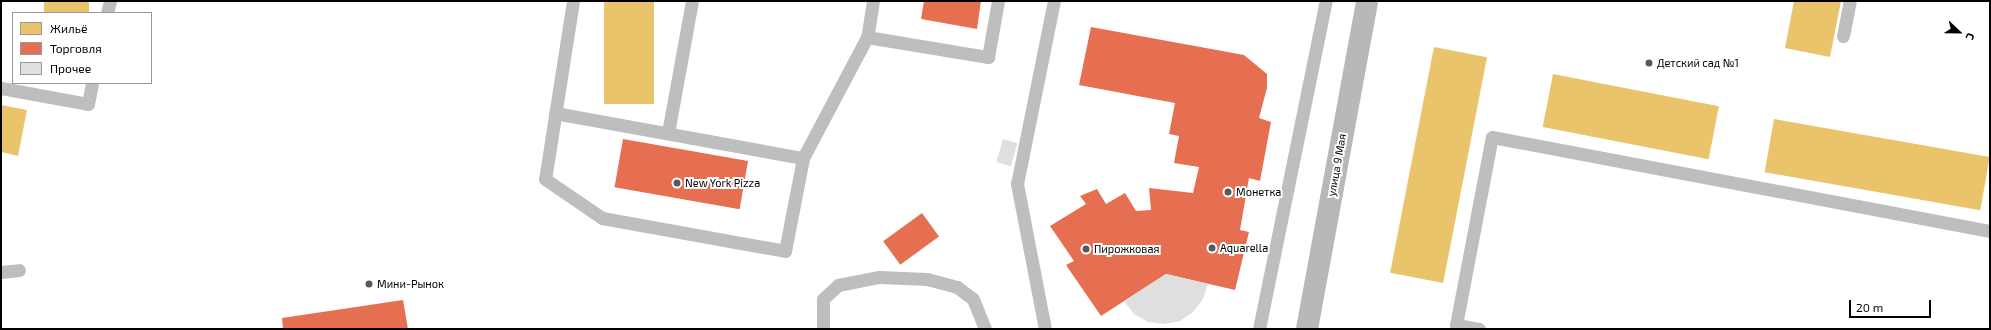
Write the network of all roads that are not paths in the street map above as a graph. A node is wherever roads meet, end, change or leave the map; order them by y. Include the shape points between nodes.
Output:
1 (110, 1) edge
2 (573, 1) edge
3 (692, 1) edge
4 (873, 1) edge
5 (998, 1) edge
6 (1054, 1) edge
7 (1367, 1) edge
8 (1850, 1) edge
9 (1323, 2) edge
10 (107, 12) edge
11 (1843, 36) dead end
12 (867, 37) junction
13 (92, 84) edge
14 (1, 88) edge
15 (555, 113) junction
16 (668, 133) junction
17 (803, 158) junction
18 (1990, 231) edge
19 (19, 270) dead end
20 (1, 272) edge
21 (823, 329) edge
22 (986, 329) edge
23 (1045, 329) edge
24 (1259, 329) edge
25 (1307, 329) edge
26 (1479, 329) edge

1 - 10 lane
2 - 15 lane
3 - 16 lane
4 - 12 lane
5 - 12 lane via 988,57
6 - 23 lane via 1017,184
7 - 25 main road, улица 9 Мая
8 - 11 lane
9 - 24 lane
12 - 17 lane
13 - 14 lane via 88,104
15 - 16 lane
15 - 17 lane via 545,179 602,218 785,251
16 - 17 lane
18 - 26 lane via 1492,137 1456,325
19 - 20 lane
21 - 22 lane via 823,299 838,285 879,277 927,279 957,287 973,299

